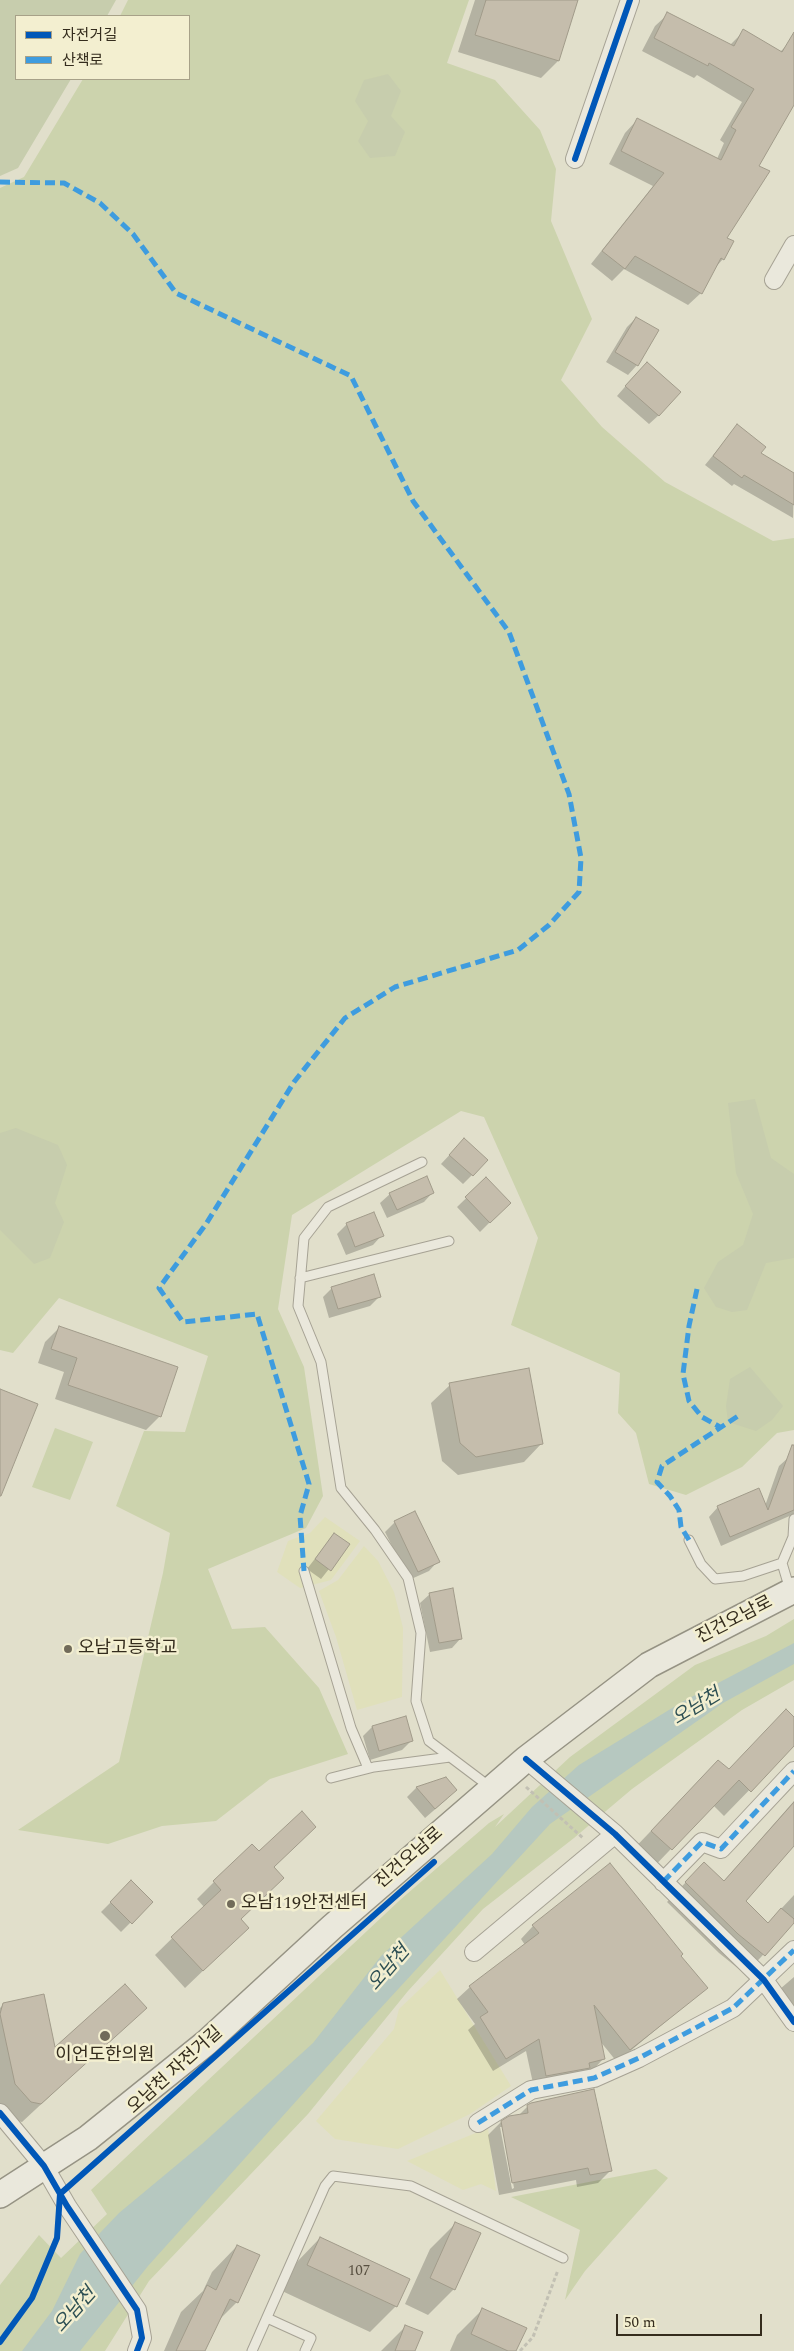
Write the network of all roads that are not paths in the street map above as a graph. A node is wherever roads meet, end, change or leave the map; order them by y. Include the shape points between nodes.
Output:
1 (630, 0) edge
2 (575, 159) dead end
3 (794, 245) edge
4 (774, 280) dead end
5 (422, 1162) dead end
6 (449, 1241) dead end
7 (300, 1278) junction
8 (794, 1519) edge
9 (689, 1540) dead end
10 (782, 1563) junction
11 (304, 1571) dead end
12 (792, 1591) edge
13 (450, 1757) junction
14 (536, 1766) junction
15 (368, 1768) junction
16 (794, 1770) edge
17 (331, 1778) dead end
18 (492, 1788) junction
19 (615, 1834) junction
20 (663, 1882) junction
21 (794, 1950) edge
22 (474, 1952) dead end
23 (764, 1980) junction
24 (794, 2022) edge
25 (0, 2113) edge
26 (478, 2123) dead end
27 (44, 2166) junction
28 (0, 2195) edge
29 (563, 2258) road end
30 (267, 2318) junction
31 (137, 2351) edge
32 (252, 2351) edge
33 (305, 2351) edge

1 - 2 street
3 - 4 street
5 - 7 lane via 328,1207 304,1238
6 - 7 lane
7 - 13 lane via 298,1306 321,1362 341,1488 408,1578 421,1633 416,1701 429,1741
8 - 10 lane via 793,1537
9 - 10 lane via 701,1564 715,1579 743,1576
10 - 12 lane
11 - 15 lane via 351,1728
12 - 14 main road, 진건오남로 via 649,1665
13 - 15 lane
13 - 18 lane
14 - 18 main road, 진건오남로
14 - 19 street
15 - 17 lane
16 - 20 street via 721,1849 702,1842
18 - 27 main road, 진건오남로 via 332,1927 206,2043 88,2138
19 - 20 street
19 - 22 street
20 - 23 street
21 - 23 street
23 - 24 street
23 - 26 street via 733,2008 640,2058 594,2078 531,2090
25 - 27 street
27 - 28 main road, 진건오남로
27 - 31 street via 137,2310 142,2338
29 - 30 lane via 411,2186 333,2176 325,2186
30 - 32 lane
30 - 33 lane via 311,2338

